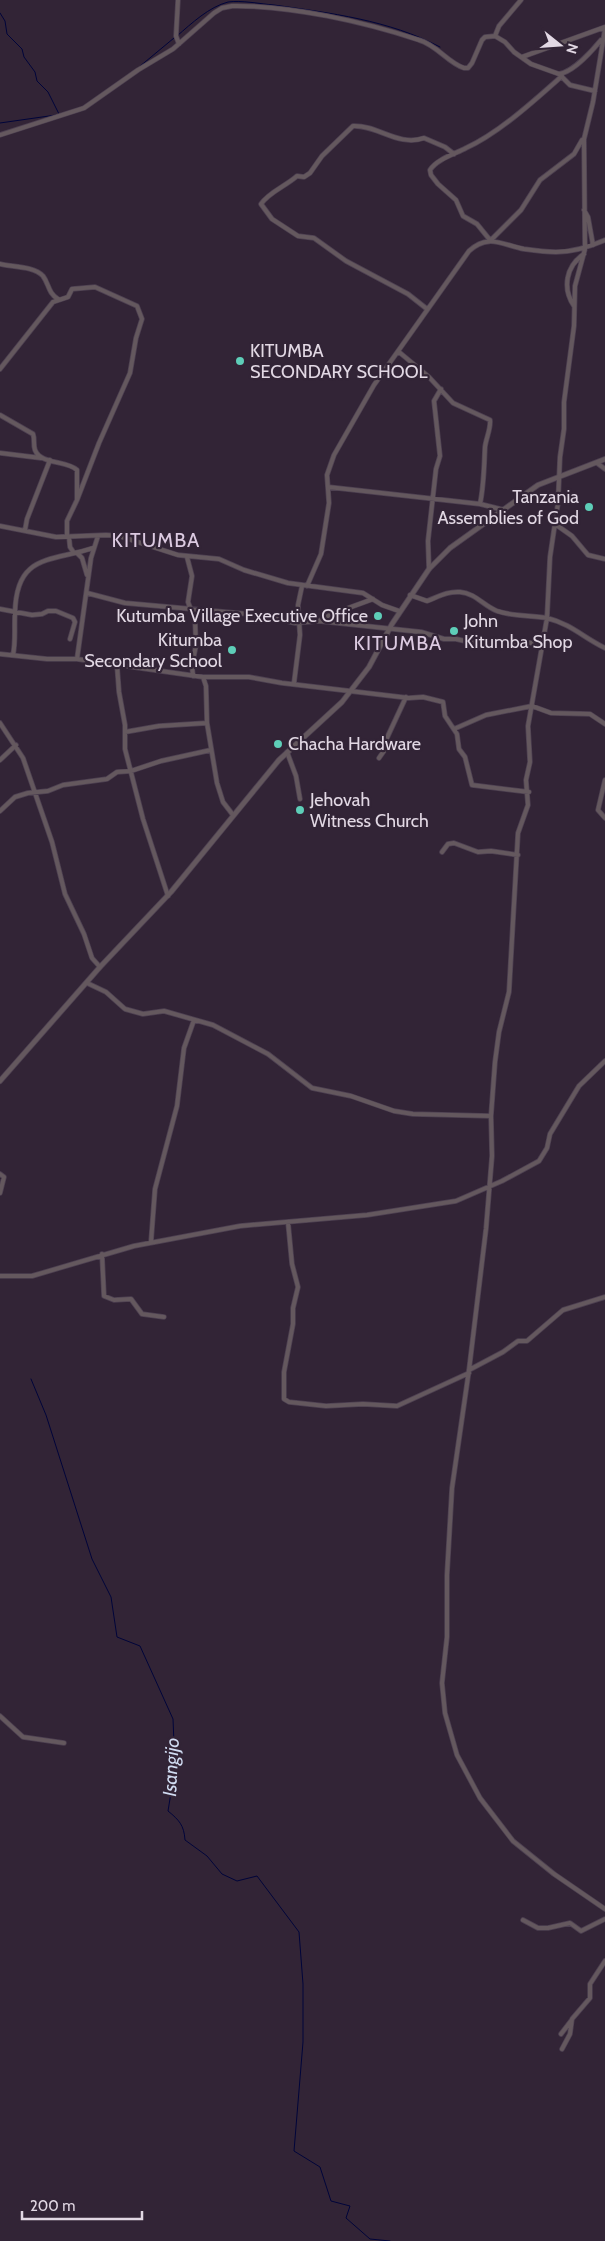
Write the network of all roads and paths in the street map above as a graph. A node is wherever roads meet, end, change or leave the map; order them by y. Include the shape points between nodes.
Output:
1 (178, 0) edge
2 (521, 0) edge
3 (605, 28) edge
4 (495, 36) junction
5 (603, 38) junction
6 (179, 44) junction
7 (522, 57) junction
8 (605, 63) edge
9 (599, 64) junction
10 (561, 75) junction
11 (595, 91) junction
12 (0, 136) edge
13 (584, 139) junction
14 (454, 154) junction
15 (584, 210) junction
16 (491, 240) junction
17 (605, 240) edge
18 (593, 245) junction
19 (585, 249) junction
20 (584, 254) junction
21 (0, 264) edge
22 (58, 299) junction
23 (574, 306) junction
24 (427, 310) junction
25 (399, 352) junction
26 (0, 369) edge
27 (441, 389) junction
28 (0, 415) edge
29 (0, 453) edge
30 (43, 458) junction
31 (50, 460) junction
32 (605, 460) edge
33 (597, 463) junction
34 (605, 469) edge
35 (560, 476) junction
36 (328, 487) junction
37 (432, 498) junction
38 (77, 500) junction
39 (480, 504) junction
40 (504, 510) junction
41 (555, 524) junction
42 (0, 526) edge
43 (25, 530) junction
44 (98, 536) junction
45 (68, 537) junction
46 (93, 548) junction
47 (75, 553) junction
48 (186, 557) junction
49 (605, 558) edge
50 (429, 569) junction
51 (88, 579) junction
52 (304, 586) junction
53 (86, 593) junction
54 (410, 595) junction
55 (373, 599) junction
56 (0, 609) edge
57 (191, 609) junction
58 (400, 611) junction
59 (14, 613) junction
60 (547, 618) junction
61 (319, 621) junction
62 (300, 623) junction
63 (389, 629) junction
64 (70, 639) dead end
65 (542, 644) junction
66 (605, 648) edge
67 (0, 654) edge
68 (13, 655) junction
69 (77, 659) junction
70 (117, 665) junction
71 (194, 676) junction
72 (203, 677) junction
73 (295, 683) junction
74 (351, 690) junction
75 (406, 697) junction
76 (532, 706) junction
77 (0, 723) edge
78 (207, 723) junction
79 (605, 724) edge
80 (454, 729) junction
81 (125, 732) junction
82 (16, 744) junction
83 (211, 750) junction
84 (287, 752) junction
85 (379, 758) dead end
86 (0, 760) edge
87 (131, 771) junction
88 (605, 780) edge
89 (35, 791) junction
90 (528, 792) junction
91 (300, 799) dead end
92 (0, 811) edge
93 (233, 815) junction
94 (605, 818) edge
95 (442, 852) dead end
96 (518, 855) junction
97 (168, 896) junction
98 (100, 967) junction
99 (87, 982) junction
100 (194, 1020) junction
101 (605, 1061) edge
102 (0, 1081) edge
103 (491, 1116) junction
104 (0, 1174) edge
105 (490, 1187) junction
106 (0, 1193) edge
107 (288, 1222) junction
108 (151, 1242) junction
109 (102, 1254) junction
110 (0, 1276) edge
111 (605, 1297) edge
112 (164, 1317) dead end
113 (469, 1371) junction
114 (0, 1716) edge
115 (64, 1743) dead end
116 (605, 1909) edge
117 (605, 1919) edge
118 (523, 1920) dead end
119 (605, 1961) edge
120 (572, 2020) junction
121 (561, 2034) dead end
122 (562, 2049) dead end

1 - 6 street via 176,36
2 - 4 street via 499,26
3 - 5 street
3 - 7 street
4 - 6 street via 482,40 472,63 464,68 426,43 396,33 308,13 232,6 214,13
4 - 7 street
5 - 9 street
5 - 10 street via 586,57
6 - 12 street via 84,108
7 - 10 street
8 - 9 street
9 - 11 street
10 - 11 street via 570,85
10 - 14 street via 509,122
11 - 13 street
13 - 15 street
13 - 16 street via 574,154 540,180 521,210
14 - 16 street via 432,167 431,175 453,196 463,216 477,224
14 - 24 street via 424,138 415,142 353,126 322,156 310,173 304,177 297,176 261,204 275,221 298,236 314,238 331,252 408,294
15 - 18 street
15 - 19 street
16 - 19 street via 526,249 557,252
16 - 24 street via 470,251
17 - 18 street
18 - 19 street
19 - 20 street
20 - 23 street via 576,277
20 - 23 street via 575,262 567,280 567,294
21 - 22 street via 39,274 46,281 50,293
22 - 26 street
22 - 38 street via 68,297 72,289 78,287 95,287 137,306 142,315 125,388
23 - 35 street
24 - 25 street
25 - 27 street
25 - 36 street via 365,400 341,442 327,472
27 - 37 street via 434,401 440,456
27 - 39 street via 456,405 490,420
28 - 30 street via 33,434 35,450
29 - 30 street
30 - 31 street
31 - 38 street via 77,470
31 - 43 street
32 - 33 street
33 - 34 street
33 - 35 street
35 - 40 street via 538,485
35 - 41 street
36 - 37 street
36 - 52 street via 328,516 321,554
37 - 39 street
37 - 50 street via 427,550
38 - 45 street via 68,522
39 - 40 street
40 - 50 street via 450,548
41 - 49 street via 572,536 588,555
41 - 60 street
42 - 43 street
43 - 45 street
44 - 45 street
44 - 46 street
44 - 48 street via 125,538
45 - 47 street
46 - 47 street
46 - 51 street
47 - 51 street via 84,565
47 - 59 street via 50,558 26,573 20,584
48 - 52 street via 212,558
48 - 57 street via 192,576 188,598
50 - 54 street
51 - 53 street
52 - 55 street via 363,593
52 - 62 street via 298,605
53 - 57 street via 125,603
53 - 69 street
54 - 58 street
54 - 60 street via 427,601 444,593 464,592 498,611
55 - 58 street
55 - 61 street
56 - 59 street
57 - 62 street via 259,615
57 - 71 street via 195,616
58 - 63 street
59 - 64 street via 37,615 50,611 71,616 75,622
59 - 68 street via 16,639
60 - 65 street
60 - 66 street via 577,630 584,638
61 - 62 street
61 - 63 street
62 - 73 street
63 - 65 street via 421,632 444,640 493,645
63 - 74 street via 370,668
65 - 76 street
67 - 68 street
68 - 69 street
69 - 70 street
70 - 71 street
70 - 81 street
71 - 72 street
72 - 73 street via 244,676
72 - 78 street
73 - 74 street
74 - 75 street
74 - 84 street
75 - 80 street via 442,702 445,716
75 - 85 street
76 - 79 street via 551,713 590,714
76 - 80 street via 486,715
76 - 90 street via 528,726
77 - 82 street
78 - 81 street
78 - 83 street
80 - 90 street via 472,785
81 - 87 street via 125,749
82 - 86 street
82 - 89 street
83 - 87 street
83 - 93 street via 220,795
84 - 91 street
84 - 93 street
87 - 89 street via 63,785 48,792
87 - 97 street
88 - 94 street via 598,810
89 - 92 street via 15,797
89 - 98 street via 65,894 92,958
90 - 96 street via 527,813 519,829
93 - 97 street
95 - 96 street via 448,844 454,843 478,852
96 - 103 street via 509,992 499,1032
97 - 98 street
98 - 99 street
99 - 100 street via 106,992 125,1009 143,1014 164,1011
99 - 102 street
100 - 103 street via 213,1025 262,1051 312,1088 413,1114
100 - 108 street via 184,1048 177,1106 155,1189
101 - 105 street via 579,1086 550,1134 547,1148 539,1161
103 - 105 street
104 - 106 street via 5,1180
105 - 107 street via 456,1201 367,1215
105 - 113 street
107 - 108 street via 240,1226
107 - 113 street via 298,1287 284,1372 284,1399 326,1406 397,1406
108 - 109 street
109 - 110 street via 32,1276
109 - 112 street via 104,1296 114,1300 131,1299 142,1314
111 - 113 street via 563,1310 527,1341 518,1342
113 - 116 street via 452,1488 447,1637 442,1683 445,1713 457,1755 480,1798 513,1841
114 - 115 street via 22,1737
117 - 118 street via 581,1931 570,1923 538,1928
119 - 120 street via 590,1984 590,1998
120 - 121 street
120 - 122 street via 570,2034

